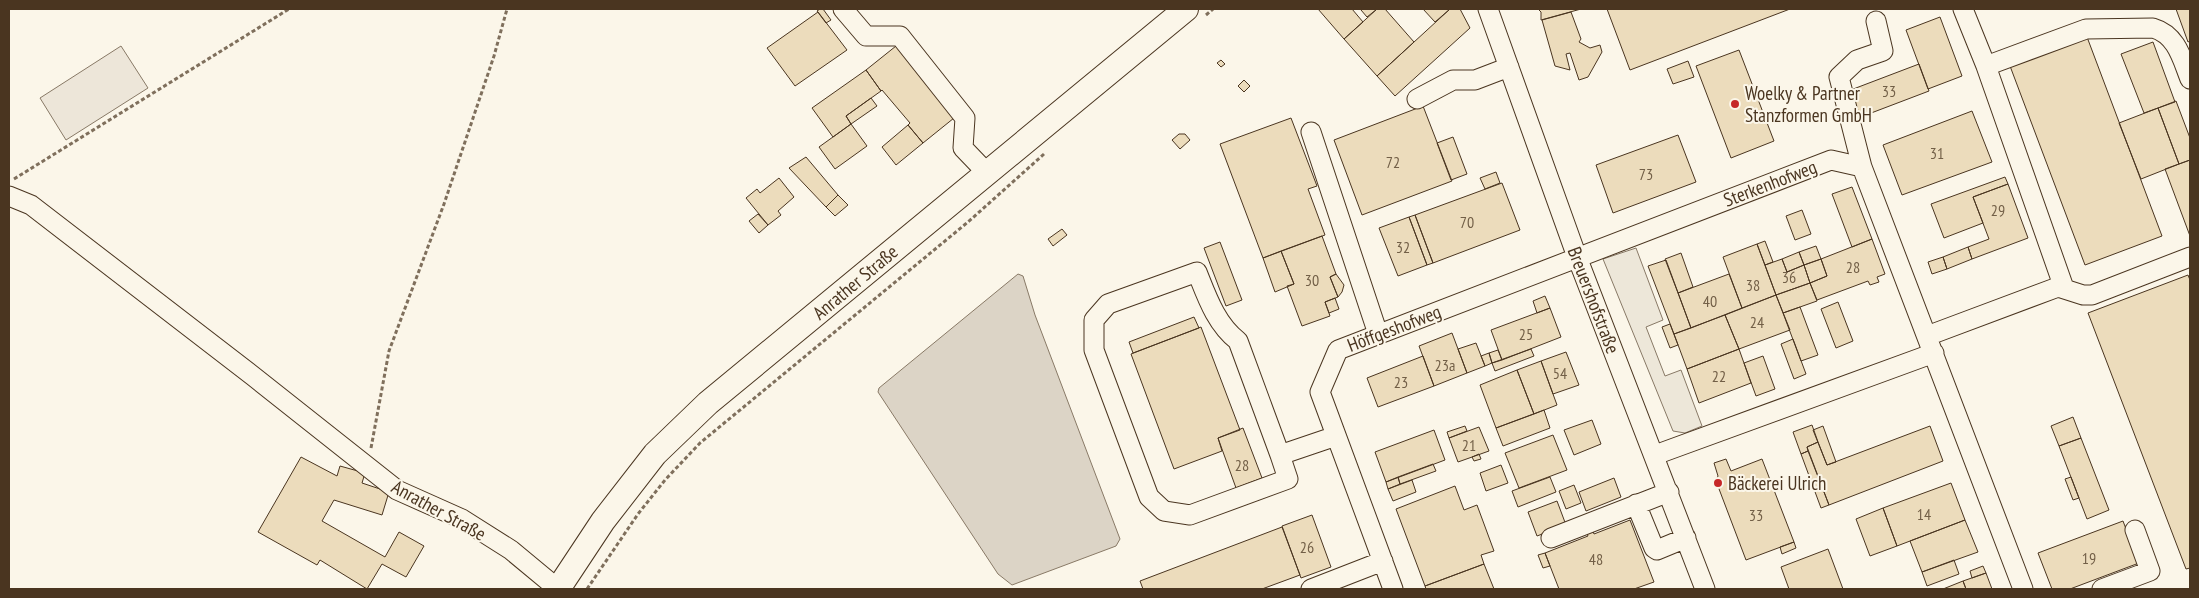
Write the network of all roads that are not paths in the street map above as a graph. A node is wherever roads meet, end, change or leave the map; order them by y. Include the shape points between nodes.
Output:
1 (842, 9) edge
2 (1488, 9) edge
3 (1963, 9) edge
4 (1193, 14) edge
5 (1876, 21) dead end
6 (1986, 66) junction
7 (1509, 67) junction
8 (2190, 79) edge
9 (1417, 99) dead end
10 (1311, 132) dead end
11 (1862, 167) junction
12 (987, 173) junction
13 (9, 196) edge
14 (1577, 257) junction
15 (2190, 257) edge
16 (2064, 288) junction
17 (1378, 334) junction
18 (1930, 345) junction
19 (1336, 436) junction
20 (1280, 455) junction
21 (1655, 455) junction
22 (1668, 492) junction
23 (1636, 504) junction
24 (2135, 530) dead end
25 (1551, 538) dead end
26 (1686, 538) junction
27 (1383, 561) junction
28 (558, 589) edge
29 (1311, 589) edge
30 (1393, 589) edge
31 (1705, 589) edge
32 (2023, 589) edge
33 (2102, 589) edge

1 - 12 street via 866,36 900,36 965,118 963,148
2 - 7 street, Breuershofstraße
3 - 6 street
4 - 12 main road, Anrather Straße
5 - 11 street via 1883,51 1857,60 1839,77
6 - 8 street via 2086,29 2153,28 2174,42
6 - 16 street
7 - 9 street via 1475,80 1453,80
7 - 14 street, Breuershofstraße
10 - 17 street
11 - 14 street, Sterkenhofweg via 1831,160
11 - 18 street
12 - 28 main road, Anrather Straße via 708,403 655,454 603,521
13 - 28 street, Anrather Straße via 31,205 397,490 462,519
14 - 17 street, Höffgeshofweg
14 - 21 street, Breuershofstraße
15 - 16 street via 2092,295
16 - 18 street via 2058,287
17 - 19 street, Höffgeshofweg via 1338,350 1320,392
18 - 21 street
18 - 32 street
19 - 20 street
19 - 27 street, Höffgeshofweg
20 - 20 street via 1288,479 1190,515 1164,511 1148,496 1094,350 1094,320 1108,304 1197,272 1226,332 1238,341
21 - 22 street, Breuershofstraße
22 - 23 street
22 - 26 street, Breuershofstraße
23 - 25 street
23 - 26 street via 1654,548 1657,550
24 - 33 street via 2150,570
26 - 31 street, Breuershofstraße
27 - 29 street
27 - 30 street, Höffgeshofweg

